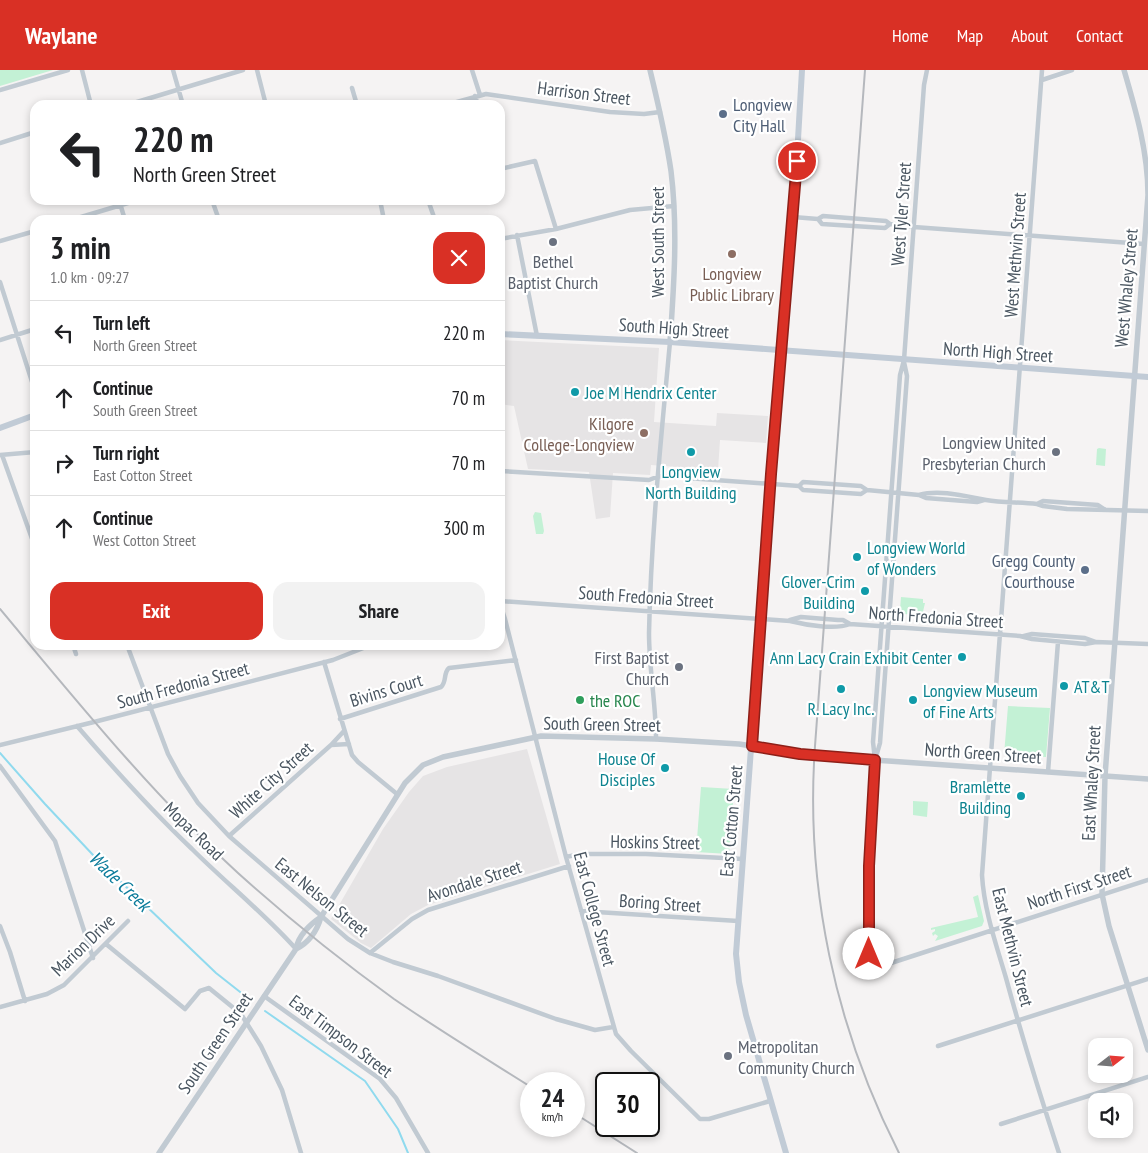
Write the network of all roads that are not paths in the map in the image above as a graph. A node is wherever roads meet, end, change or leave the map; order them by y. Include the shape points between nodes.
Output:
1 (68, 70) edge
2 (82, 70) edge
3 (173, 70) edge
4 (243, 70) edge
5 (257, 70) edge
6 (472, 70) edge
7 (650, 70) edge
8 (802, 70) edge
9 (927, 70) edge
10 (1042, 70) edge
11 (1072, 70) edge
12 (1124, 70) edge
13 (1042, 80) junction
14 (352, 88) dead end
15 (0, 90) edge
16 (179, 90) junction
17 (478, 95) junction
18 (90, 100) edge
19 (144, 100) edge
20 (182, 100) edge
21 (265, 100) edge
22 (356, 100) edge
23 (462, 100) edge
24 (478, 100) edge
25 (660, 112) junction
26 (30, 134) edge
27 (0, 143) edge
28 (505, 169) edge
29 (1148, 174) edge
30 (114, 205) edge
31 (674, 206) junction
32 (85, 215) edge
33 (793, 217) junction
34 (818, 219) junction
35 (890, 224) junction
36 (914, 227) junction
37 (556, 229) junction
38 (30, 232) edge
39 (516, 235) junction
40 (1030, 236) junction
41 (505, 238) edge
42 (0, 241) edge
43 (1144, 244) junction
44 (0, 282) edge
45 (30, 330) edge
46 (17, 334) junction
47 (505, 334) edge
48 (537, 336) junction
49 (0, 340) edge
50 (670, 342) junction
51 (782, 350) junction
52 (846, 356) joint
53 (904, 360) junction
54 (1020, 368) junction
55 (30, 375) edge
56 (1134, 376) junction
57 (1148, 377) edge
58 (30, 418) edge
59 (0, 428) edge
60 (30, 452) edge
61 (1, 455) edge
62 (505, 471) edge
63 (659, 476) junction
64 (771, 485) junction
65 (799, 486) junction
66 (867, 490) junction
67 (892, 493) junction
68 (898, 494) junction
69 (1010, 502) junction
70 (1124, 510) junction
71 (1148, 511) edge
72 (30, 533) edge
73 (505, 603) edge
74 (650, 610) junction
75 (761, 619) junction
76 (824, 619) joint
77 (790, 620) junction
78 (505, 621) edge
79 (850, 624) junction
80 (823, 625) joint
81 (882, 626) junction
82 (888, 627) junction
83 (1001, 635) junction
84 (1020, 636) junction
85 (1058, 642) junction
86 (1096, 642) junction
87 (1114, 643) junction
88 (1148, 644) edge
89 (75, 650) edge
90 (129, 650) edge
91 (359, 650) edge
92 (76, 654) dead end
93 (516, 660) junction
94 (324, 662) junction
95 (150, 707) junction
96 (340, 719) junction
97 (78, 726) junction
98 (344, 731) junction
99 (535, 737) junction
100 (656, 739) junction
101 (348, 744) junction
102 (0, 745) edge
103 (331, 745) junction
104 (752, 746) junction
105 (816, 756) joint
106 (875, 760) junction
107 (0, 766) edge
108 (990, 768) junction
109 (1048, 772) junction
110 (1104, 776) junction
111 (1148, 779) edge
112 (396, 794) junction
113 (229, 836) junction
114 (566, 857) junction
115 (743, 859) junction
116 (569, 866) junction
117 (1148, 880) edge
118 (1102, 894) junction
119 (581, 911) junction
120 (321, 917) junction
121 (128, 920) dead end
122 (738, 921) junction
123 (0, 926) edge
124 (992, 930) junction
125 (106, 944) junction
126 (296, 949) junction
127 (370, 953) junction
128 (93, 958) junction
129 (1148, 979) edge
130 (1128, 986) junction
131 (264, 996) junction
132 (24, 1000) junction
133 (0, 1007) edge
134 (1018, 1021) junction
135 (247, 1022) junction
136 (613, 1027) junction
137 (938, 1046) dead end
138 (1148, 1050) edge
139 (1148, 1077) edge
140 (770, 1101) junction
141 (1045, 1110) junction
142 (1001, 1124) dead end
143 (159, 1153) edge
144 (301, 1153) edge
145 (428, 1153) edge
146 (786, 1153) edge
147 (1059, 1153) edge

1 - 15 street
2 - 18 street
3 - 16 street
4 - 16 street
5 - 21 street
6 - 17 street
7 - 25 street, West South Street
8 - 33 main road, East Cotton Street
9 - 36 street, West Tyler Street
10 - 13 street, West Methvin Street
11 - 13 street
12 - 29 street, West Whaley Street via 1142,135
13 - 40 street, West Methvin Street
14 - 22 street
16 - 19 street
16 - 20 street
17 - 23 street, Harrison Street
17 - 24 street
17 - 25 street, Harrison Street via 491,94 610,112
25 - 31 street, West South Street
26 - 27 street
28 - 37 street via 534,161
29 - 43 street, West Whaley Street
30 - 32 street
31 - 37 street via 630,210
31 - 50 street, West South Street
33 - 34 street
33 - 51 main road, East Cotton Street
34 - 35 street via 823,216 854,217 886,220
34 - 35 street via 822,224 885,228
35 - 36 street
36 - 40 street
36 - 53 street, West Tyler Street
37 - 39 street
38 - 42 street
39 - 41 street
39 - 48 street
40 - 43 street
40 - 54 street, West Methvin Street
43 - 56 street, West Whaley Street
44 - 46 street
45 - 46 street
46 - 49 street
46 - 55 street
47 - 48 main road, South High Street
48 - 50 main road, South High Street
50 - 51 main road, South High Street
50 - 63 street, West South Street
51 - 52 main road, South High Street
51 - 64 main road, East Cotton Street
52 - 53 main road, North High Street
53 - 54 main road, North High Street
53 - 67 street, West Tyler Street via 900,375
53 - 68 street, West Tyler Street via 907,376
54 - 56 main road, North High Street
54 - 69 street, West Methvin Street
56 - 57 main road, North High Street
56 - 70 street, West Whaley Street
58 - 59 main road
60 - 61 street
61 - 72 street
62 - 63 street via 649,480
63 - 64 street
63 - 74 street, West South Street
64 - 65 street
64 - 75 main road, East Cotton Street
65 - 66 street via 803,482 861,486
65 - 66 street via 803,490 861,494
66 - 67 street
67 - 68 street
67 - 81 street, West Tyler Street
68 - 69 street
68 - 82 street, West Tyler Street
69 - 70 street via 1037,504 1043,501
69 - 83 street, East Methvin Street
70 - 71 street
70 - 87 street, East Whaley Street
73 - 74 street, South Fredonia Street
74 - 75 street, South Fredonia Street
74 - 100 street, West South Street
75 - 77 street, South Fredonia Street
75 - 104 main road, East Cotton Street
76 - 77 street, South Fredonia Street
76 - 79 street, North Fredonia Street via 843,620
77 - 80 street, South Fredonia Street
78 - 93 street, East College Street
79 - 80 street, North Fredonia Street via 842,627
79 - 81 street, North Fredonia Street
81 - 82 street, North Fredonia Street
81 - 106 street, West Tyler Street via 873,742
82 - 83 street, North Fredonia Street
82 - 106 street, West Tyler Street via 880,743
83 - 84 street, North Fredonia Street
83 - 108 street, East Methvin Street
84 - 85 street, North Fredonia Street
84 - 86 street, North Fredonia Street via 1085,638
85 - 86 street, North Fredonia Street
85 - 109 street
86 - 87 street, North Fredonia Street
87 - 88 street, North Fredonia Street
87 - 110 street, East Whaley Street
89 - 92 street
90 - 95 street, East Nelson Street
91 - 94 street, South Fredonia Street
93 - 96 street, Bivins Court via 452,668 446,672 441,687
93 - 99 street, East College Street
94 - 95 street, South Fredonia Street
94 - 96 street
95 - 97 street, South Fredonia Street
95 - 113 street, East Nelson Street via 180,776 198,803
96 - 98 street
97 - 102 street, South Fredonia Street
97 - 126 street, Mopac Road via 158,816 274,924
98 - 101 street
98 - 103 street, White City Street
99 - 100 street, South Green Street
99 - 112 street, South Green Street via 429,762 413,774
99 - 114 street, East College Street
100 - 104 street, South Green Street
101 - 103 street, White City Street
101 - 112 street via 356,760
103 - 113 street, White City Street
104 - 105 street, South Green Street
104 - 115 main road, East Cotton Street
105 - 106 street, North Green Street
106 - 108 street, North Green Street
106 - 124 street, North First Street via 869,866 870,957 876,963 887,964
107 - 128 street via 55,841
108 - 109 street, North Green Street
108 - 124 street, East Methvin Street via 982,875 984,900
109 - 110 street, North Green Street
110 - 111 street, North Green Street
110 - 118 street, East Whaley Street
112 - 120 street, South Green Street
113 - 120 street, East Nelson Street
114 - 115 street, Hoskins Street via 646,854
114 - 116 street, East College Street
115 - 122 main road, East Cotton Street
116 - 119 street, East College Street
116 - 127 street, Avondale Street via 428,910
117 - 118 street, North First Street
118 - 124 street, North First Street
118 - 130 street, East Whaley Street
119 - 122 street, Boring Street
119 - 136 street, East College Street
120 - 126 street, South Green Street via 318,928 304,945
120 - 127 street, East Nelson Street
121 - 125 street, Marion Drive
122 - 140 main road, East Cotton Street via 736,954 739,982
123 - 132 street
124 - 134 street, East Methvin Street
125 - 128 street, Marion Drive
125 - 135 street via 185,1009 200,990 210,988
126 - 131 street, South Green Street
127 - 136 street, East Nelson Street via 556,1019 595,1030
128 - 132 street, Marion Drive via 64,985
129 - 130 street
130 - 134 street
130 - 138 street, East Whaley Street
131 - 135 street, South Green Street
131 - 145 street, East Timpson Street via 380,1079 396,1098
132 - 133 street, Marion Drive
134 - 137 street
134 - 141 street, East Methvin Street
135 - 143 street, South Green Street
135 - 144 street via 279,1082
136 - 140 street, East College Street via 631,1051 700,1119
139 - 141 street
140 - 146 main road, East Cotton Street
141 - 142 street
141 - 147 street, East Methvin Street

